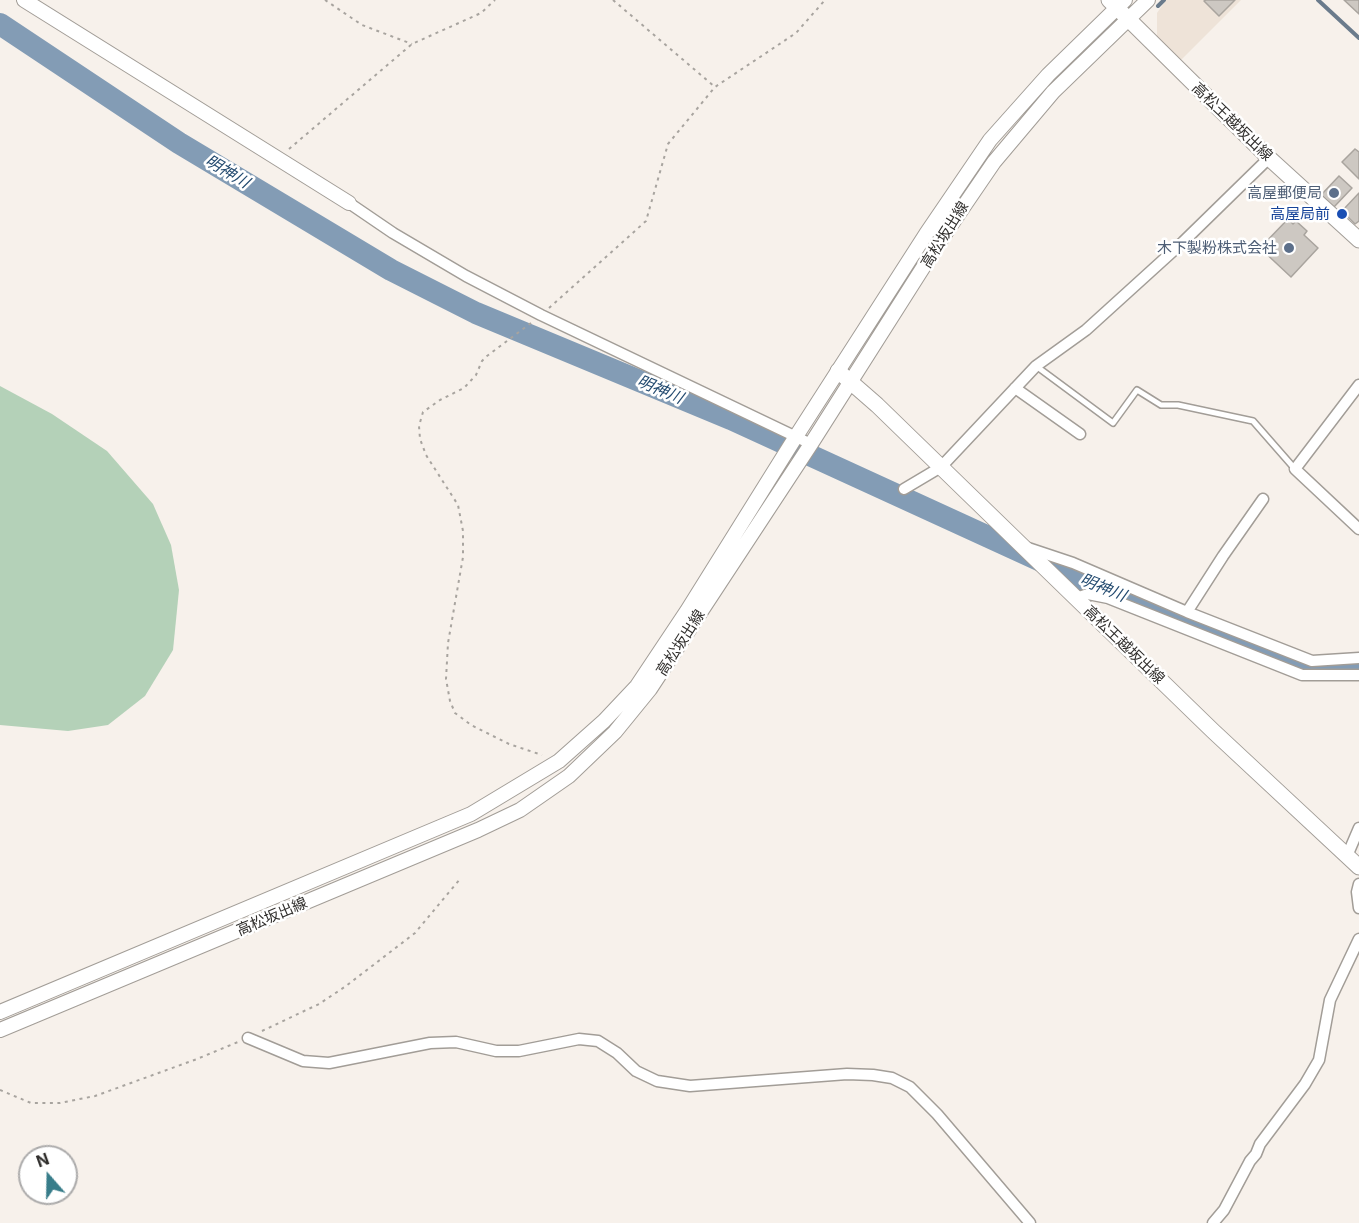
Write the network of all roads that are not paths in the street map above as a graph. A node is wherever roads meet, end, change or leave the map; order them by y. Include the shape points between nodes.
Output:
1 (24, 0) edge
2 (1148, 0) edge
3 (1117, 2) edge
4 (1129, 19) junction
5 (1269, 158) junction
6 (349, 203) joint
7 (1359, 240) edge
8 (1036, 366) junction
9 (838, 371) junction
10 (851, 382) junction
11 (1359, 385) edge
12 (1015, 388) junction
13 (1064, 438) dead end
14 (792, 442) junction
15 (808, 449) junction
16 (941, 467) junction
17 (1295, 469) junction
18 (904, 489) dead end
19 (1263, 499) dead end
20 (1359, 529) edge
21 (1022, 546) junction
22 (1076, 598) junction
23 (1187, 612) junction
24 (1359, 658) edge
25 (1359, 675) edge
26 (1359, 828) edge
27 (1347, 856) junction
28 (1359, 867) edge
29 (1359, 884) edge
30 (1359, 908) edge
31 (1359, 939) edge
32 (0, 1012) edge
33 (0, 1030) edge
34 (248, 1038) road end
35 (1030, 1223) edge
36 (1213, 1223) edge

1 - 6 main road
2 - 4 main road, 高松坂出線
3 - 4 main road, 高松王越坂出線
3 - 9 main road, 高松坂出線 via 990,140
4 - 5 main road, 高松王越坂出線
4 - 10 main road, 高松坂出線 via 1053,92 994,162
5 - 7 main road, 高松王越坂出線
5 - 8 street via 1086,330
6 - 14 street via 466,276
8 - 12 street
8 - 17 lane via 1113,423 1137,390 1161,405 1253,421
9 - 10 main road, 高松王越坂出線
9 - 14 main road, 高松坂出線
10 - 15 main road, 高松坂出線
10 - 16 main road, 高松王越坂出線
11 - 17 street
12 - 13 street via 1075,431
12 - 16 street
14 - 15 street
14 - 32 main road, 高松坂出線 via 637,686 559,761 443,827
15 - 33 main road, 高松坂出線 via 650,689 615,732 569,776 520,810 478,830
16 - 18 street
16 - 21 main road, 高松王越坂出線
17 - 20 street
19 - 23 street
21 - 22 main road, 高松王越坂出線
21 - 23 street via 1073,563
22 - 25 street via 1088,594 1108,598 1302,675
22 - 27 main road, 高松王越坂出線
23 - 24 street via 1312,661
26 - 27 street
27 - 28 main road, 高松王越坂出線
29 - 30 street
31 - 36 street via 1330,1000 1319,1060 1260,1144
34 - 35 street via 303,1061 329,1063 430,1042 519,1051 579,1039 598,1041 636,1071 657,1081 690,1086 847,1074 892,1078 910,1087 937,1114

